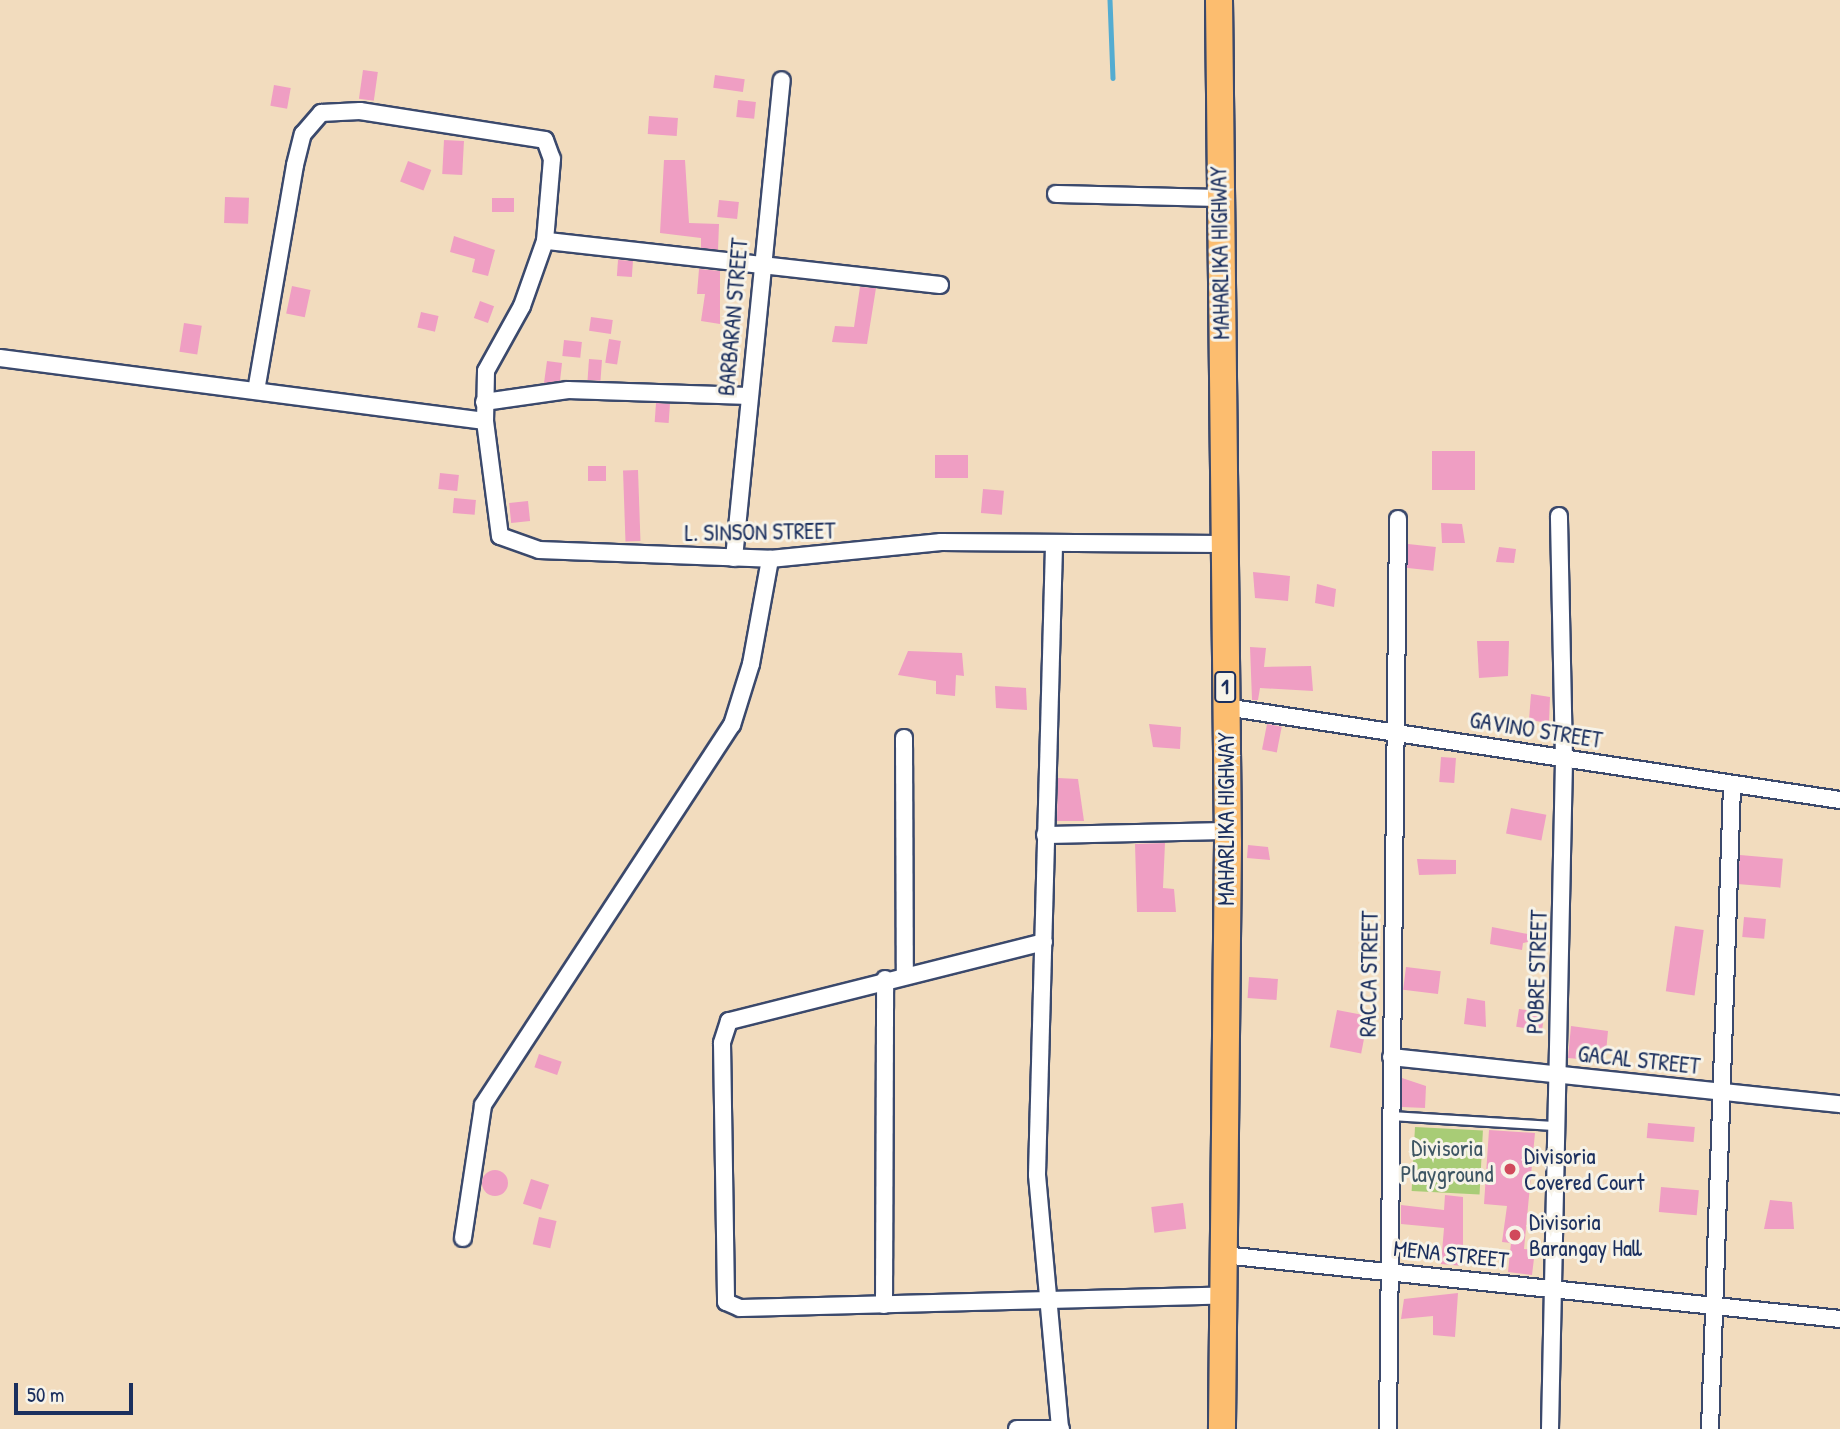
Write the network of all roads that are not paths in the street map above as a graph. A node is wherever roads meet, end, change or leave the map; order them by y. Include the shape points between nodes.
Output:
1 (1219, 0) edge
2 (782, 80) dead end
3 (1056, 194) dead end
4 (1220, 198) junction
5 (545, 241) junction
6 (760, 263) junction
7 (940, 285) dead end
8 (0, 358) edge
9 (256, 391) junction
10 (748, 396) junction
11 (484, 402) junction
12 (485, 421) junction
13 (1559, 516) dead end
14 (1398, 519) dead end
15 (1222, 544) junction
16 (1054, 546) junction
17 (734, 558) junction
18 (770, 559) junction
19 (1225, 707) junction
20 (1395, 731) junction
21 (904, 738) dead end
22 (1564, 758) junction
23 (1732, 786) junction
24 (1840, 800) edge
25 (1228, 831) junction
26 (1045, 835) junction
27 (1044, 942) junction
28 (905, 974) junction
29 (885, 979) junction
30 (1391, 1057) junction
31 (1556, 1075) junction
32 (1724, 1091) junction
33 (1840, 1104) edge
34 (1391, 1116) junction
35 (1554, 1126) junction
36 (463, 1238) dead end
37 (1223, 1255) junction
38 (1388, 1270) junction
39 (1551, 1288) junction
40 (1223, 1295) junction
41 (1046, 1303) junction
42 (884, 1305) junction
43 (1711, 1308) junction
44 (1840, 1319) edge
45 (1017, 1429) edge
46 (1060, 1429) edge
47 (1222, 1429) edge
48 (1388, 1429) edge
49 (1550, 1429) edge
50 (1710, 1429) edge

1 - 4 highway, MAHARLIKA HIGHWAY / 1
2 - 6 street, BARBARAN STREET
3 - 4 street
4 - 15 highway, MAHARLIKA HIGHWAY / 1
5 - 6 street
5 - 9 street via 552,159 545,140 360,111 321,113 303,134 295,165
5 - 11 street via 522,306 490,353
6 - 7 street
6 - 10 street, BARBARAN STREET
8 - 9 street
9 - 12 street
10 - 11 street via 568,390
10 - 17 street, BARBARAN STREET
11 - 12 street
12 - 17 street, L. SINSON STREET via 500,537 539,550
13 - 22 street, POBRE STREET
14 - 20 street, RACCA STREET
15 - 16 street, L. SINSON STREET
15 - 19 highway, MAHARLIKA HIGHWAY / 1
16 - 18 street, L. SINSON STREET via 941,542
16 - 26 street
17 - 18 street, L. SINSON STREET
18 - 36 street via 751,664 732,725 483,1104
19 - 20 street, GAVINO STREET
19 - 25 highway, MAHARLIKA HIGHWAY / 1
20 - 22 street, GAVINO STREET
20 - 30 street, RACCA STREET
21 - 28 street
22 - 23 street, GAVINO STREET
22 - 31 street, POBRE STREET
23 - 24 street, GAVINO STREET
23 - 32 street
25 - 26 street
25 - 37 highway, MAHARLIKA HIGHWAY / 1
26 - 27 street
27 - 28 street
27 - 41 street via 1037,1175
28 - 29 street
29 - 42 street
29 - 42 street via 742,1014 729,1021 722,1044 726,1302 740,1308
30 - 31 street, GACAL STREET
30 - 34 street, RACCA STREET
31 - 32 street, GACAL STREET
31 - 35 street, POBRE STREET
32 - 33 street, GACAL STREET
32 - 43 street
34 - 35 lane
34 - 38 street, RACCA STREET
35 - 39 street, POBRE STREET
37 - 38 street, MENA STREET
37 - 40 highway, MAHARLIKA HIGHWAY / 1
38 - 39 street, MENA STREET
38 - 48 street, RACCA STREET
39 - 43 street, MENA STREET
39 - 49 street, POBRE STREET
40 - 41 street
40 - 47 highway, MAHARLIKA HIGHWAY / 1
41 - 42 street
41 - 46 street
43 - 44 street, MENA STREET
43 - 50 street
45 - 46 street

